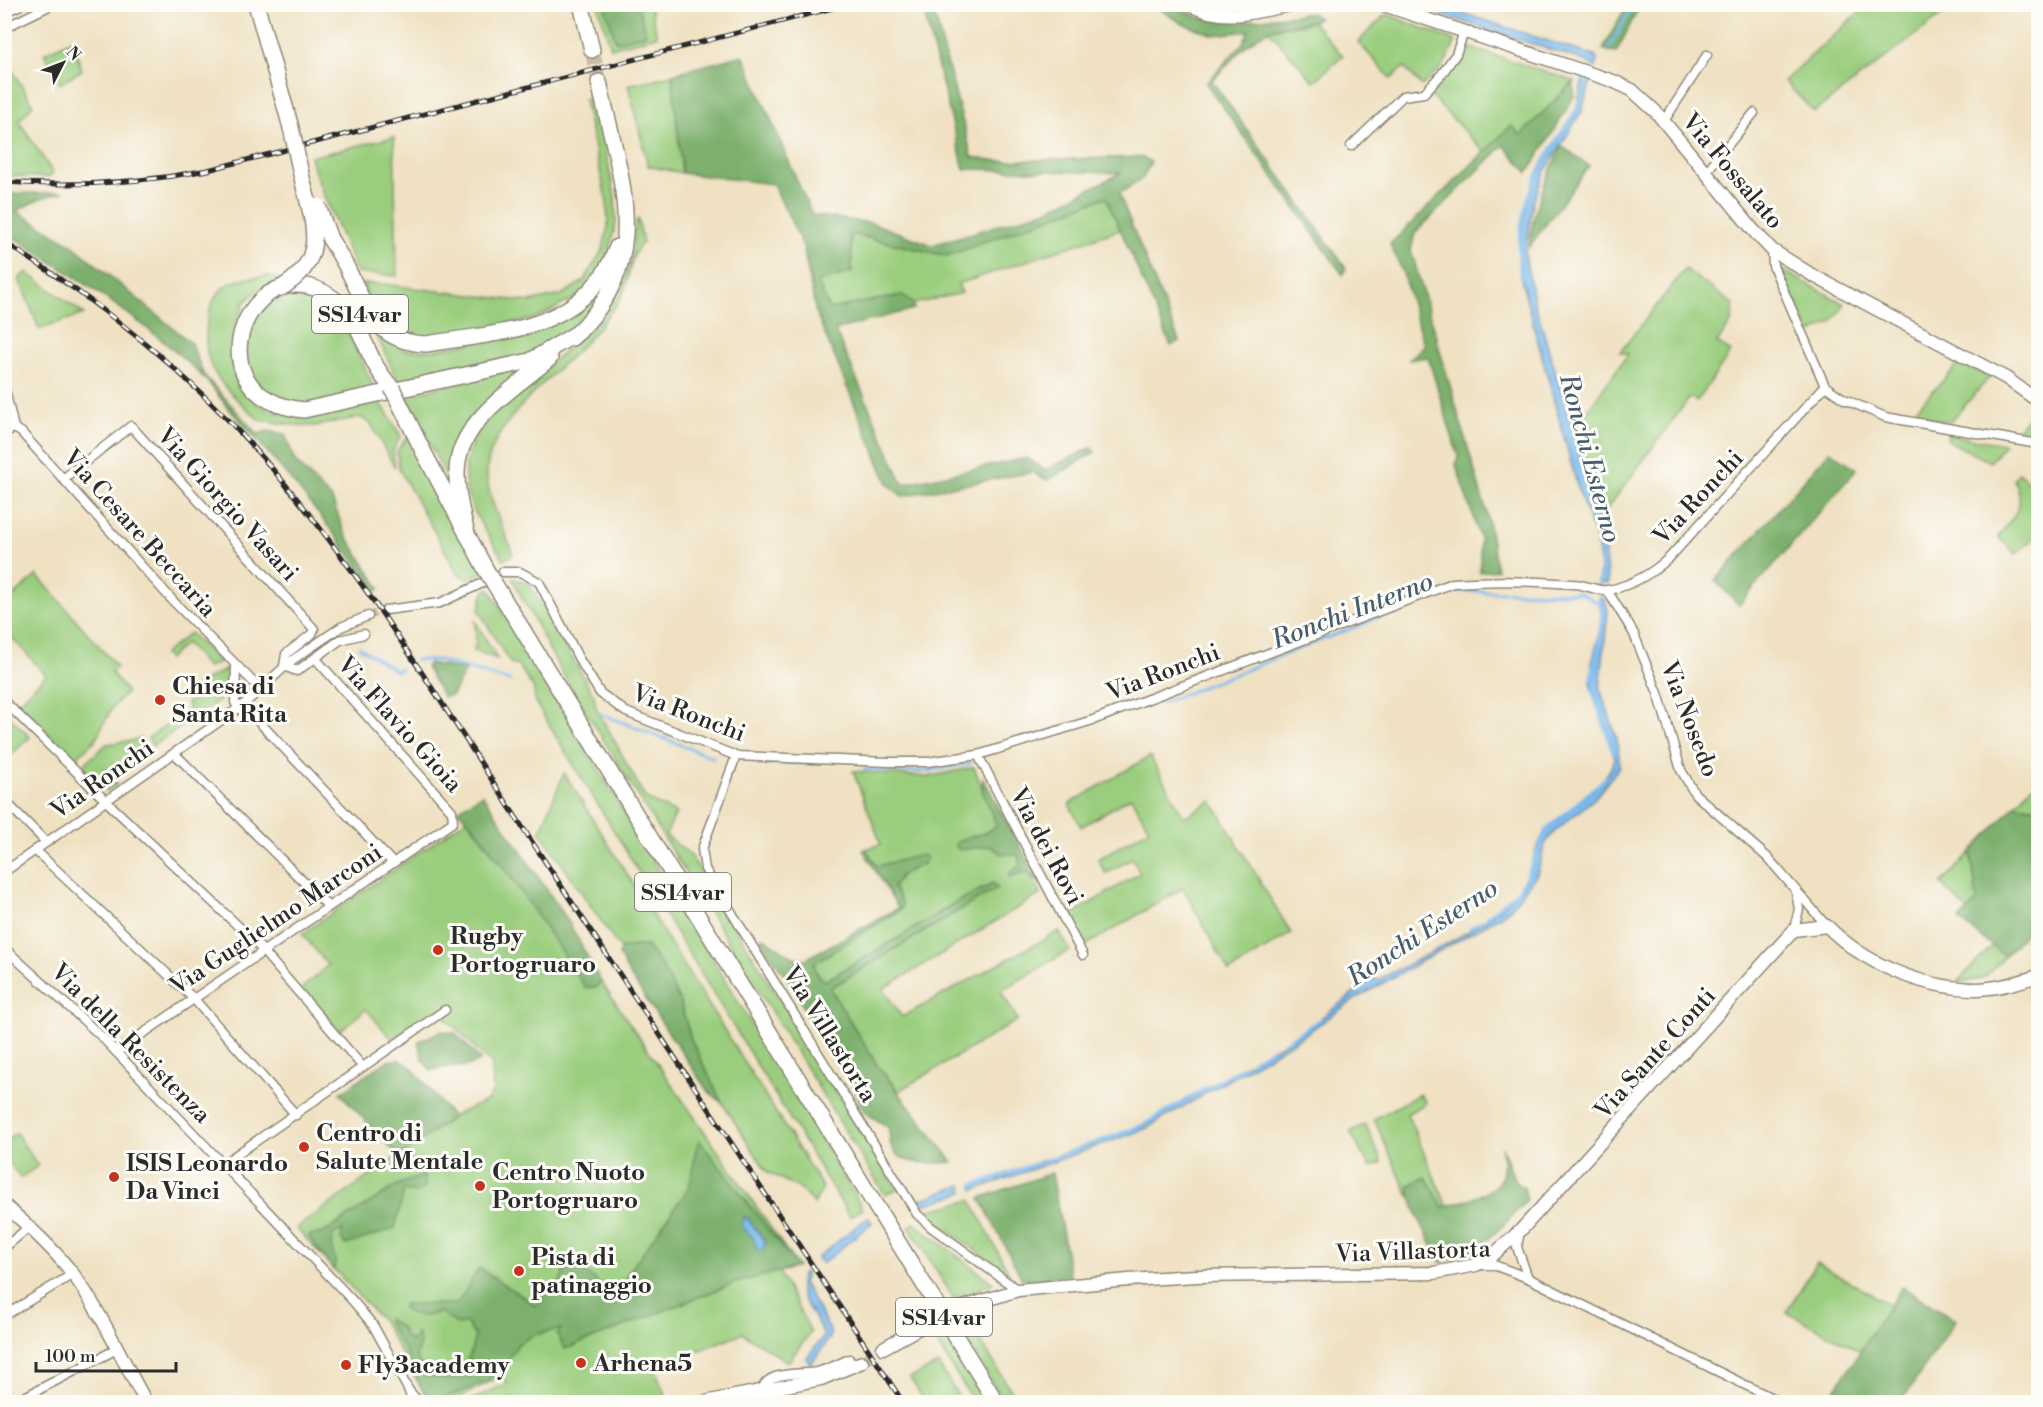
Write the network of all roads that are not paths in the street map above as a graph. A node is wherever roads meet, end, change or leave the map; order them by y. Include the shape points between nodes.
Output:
1 (18, 4) edge
2 (53, 4) edge
3 (256, 4) edge
4 (581, 4) edge
5 (1186, 4) edge
6 (1208, 4) edge
7 (1295, 4) edge
8 (1381, 4) edge
9 (4, 10) edge
10 (1243, 14) junction
11 (4, 28) edge
12 (1464, 32) junction
13 (592, 50) tunnel mouth
14 (1707, 55) dead end
15 (599, 82) tunnel mouth
16 (1754, 113) dead end
17 (1664, 121) junction
18 (291, 124) junction
19 (1351, 146) dead end
20 (1706, 172) junction
21 (619, 173) junction
22 (330, 239) junction
23 (1772, 250) junction
24 (281, 288) junction
25 (579, 332) junction
26 (4, 385) edge
27 (1825, 387) junction
28 (392, 388) junction
29 (2038, 401) edge
30 (14, 428) junction
31 (4, 433) edge
32 (2038, 444) edge
33 (63, 479) junction
34 (466, 535) junction
35 (492, 577) junction
36 (1607, 590) junction
37 (386, 610) tunnel mouth
38 (368, 616) tunnel mouth
39 (364, 634) dead end
40 (315, 658) junction
41 (236, 666) junction
42 (284, 666) junction
43 (261, 690) junction
44 (4, 701) edge
45 (241, 707) junction
46 (174, 753) junction
47 (978, 754) junction
48 (736, 756) junction
49 (4, 800) edge
50 (106, 801) junction
51 (455, 817) joint
52 (46, 842) junction
53 (35, 850) junction
54 (393, 863) junction
55 (4, 872) edge
56 (1796, 893) junction
57 (328, 906) junction
58 (1827, 926) junction
59 (1794, 930) junction
60 (4, 948) edge
61 (264, 951) junction
62 (1083, 955) dead end
63 (2038, 976) edge
64 (193, 998) junction
65 (446, 1010) dead end
66 (116, 1052) junction
67 (362, 1066) junction
68 (296, 1115) junction
69 (223, 1164) junction
70 (4, 1205) edge
71 (29, 1227) junction
72 (1520, 1231) junction
73 (4, 1248) edge
74 (1476, 1265) junction
75 (73, 1274) junction
76 (1528, 1278) junction
77 (1018, 1290) junction
78 (954, 1311) dead end
79 (4, 1316) edge
80 (932, 1320) dead end
81 (883, 1348) tunnel mouth
82 (117, 1349) junction
83 (849, 1359) dead end
84 (862, 1362) tunnel mouth
85 (762, 1390) junction
86 (409, 1391) junction
87 (15, 1402) edge
88 (146, 1402) edge
89 (412, 1402) edge
90 (419, 1402) edge
91 (705, 1402) edge
92 (996, 1402) edge
93 (1780, 1402) edge

1 - 9 street
2 - 11 street
3 - 18 highway
4 - 13 highway
5 - 10 street via 1207,14
6 - 10 street
7 - 10 street
8 - 12 street, Via Fossalato
12 - 17 street, Via Fossalato via 1613,81 1645,100
12 - 19 street via 1456,54 1424,93 1403,96
14 - 17 street
15 - 21 highway
16 - 20 street
17 - 20 street, Via Fossalato
18 - 22 highway, SS14var, bridge
18 - 24 highway, bridge via 316,237 308,262
20 - 23 street, Via Fossalato
21 - 22 highway via 623,219 604,275 568,311 529,326 431,343 411,343 387,333 369,315
21 - 25 highway via 627,218 623,259 613,288
22 - 28 highway, SS14var
23 - 27 street via 1773,266
23 - 29 street, Via Fossalato via 2006,378
24 - 25 highway via 260,299 251,309 242,325 238,351 252,386 272,403 304,410 530,362
24 - 28 highway via 307,286 339,302
25 - 34 highway, SS14var via 492,408 465,440 457,474
26 - 30 street
27 - 32 street via 1885,417
27 - 36 street, Via Ronchi via 1670,557 1642,577
28 - 34 highway, SS14var, bridge
30 - 31 street
30 - 33 street, Via Cesare Beccaria
33 - 41 street, Via Cesare Beccaria
33 - 42 street, Via Giorgio Vasari via 131,426 314,629 286,654
34 - 35 highway, SS14var
35 - 37 street via 440,603
35 - 48 street, Via Ronchi via 520,572 539,582 579,659 607,700
35 - 92 highway, SS14var
36 - 47 street, Via Ronchi via 1558,582 1453,583 1093,720
36 - 56 street, Via Nosedo via 1637,642 1658,693 1681,770 1695,794 1767,857
38 - 42 street, Via Ronchi via 341,627
39 - 40 street via 340,640
40 - 42 street via 297,671
40 - 51 street, Via Flavio Gioia
41 - 43 street, Via Cesare Beccaria
41 - 45 street via 235,702
42 - 43 street, Via Ronchi
43 - 45 street, Via Ronchi
44 - 50 street
45 - 46 street, Via Ronchi
45 - 54 street
46 - 50 street, Via Ronchi
46 - 57 street
47 - 48 street, Via Ronchi via 927,762
47 - 62 street, Via dei Rovi
48 - 77 street, Via Villastorta via 702,849 705,870 916,1214
49 - 52 street
50 - 52 street, Via Ronchi
50 - 61 street
51 - 54 street, Via Guglielmo Marconi via 450,826
52 - 53 street, Via Ronchi
53 - 55 street, Via Ronchi
53 - 64 street
54 - 57 street, Via Guglielmo Marconi
56 - 58 street, Via Nosedo
56 - 59 street via 1799,909
57 - 61 street, Via Guglielmo Marconi
58 - 59 street
58 - 63 street, Via Nosedo via 1880,966 1951,986 1999,987
59 - 72 street, Via Sante Conti
60 - 66 street, Via della Resistenza
61 - 64 street, Via Guglielmo Marconi
61 - 67 street
64 - 66 street, Via Guglielmo Marconi
64 - 68 street
65 - 67 street
66 - 69 street, Via della Resistenza
67 - 68 street
68 - 69 street
69 - 86 street, Via della Resistenza via 363,1312
70 - 71 street
71 - 73 street
71 - 75 street
72 - 74 street, Via Sante Conti
72 - 76 street via 1517,1247
74 - 76 street, Via Villastorta via 1494,1265
74 - 77 street, Via Villastorta via 1434,1273 1196,1276
75 - 79 street
75 - 82 street
76 - 93 street, Via Villastorta
77 - 78 street, Via Villastorta
80 - 81 street
82 - 87 street
82 - 88 street
83 - 85 street via 817,1372 774,1377
84 - 85 street via 821,1379
85 - 91 street
86 - 89 street
86 - 90 street

